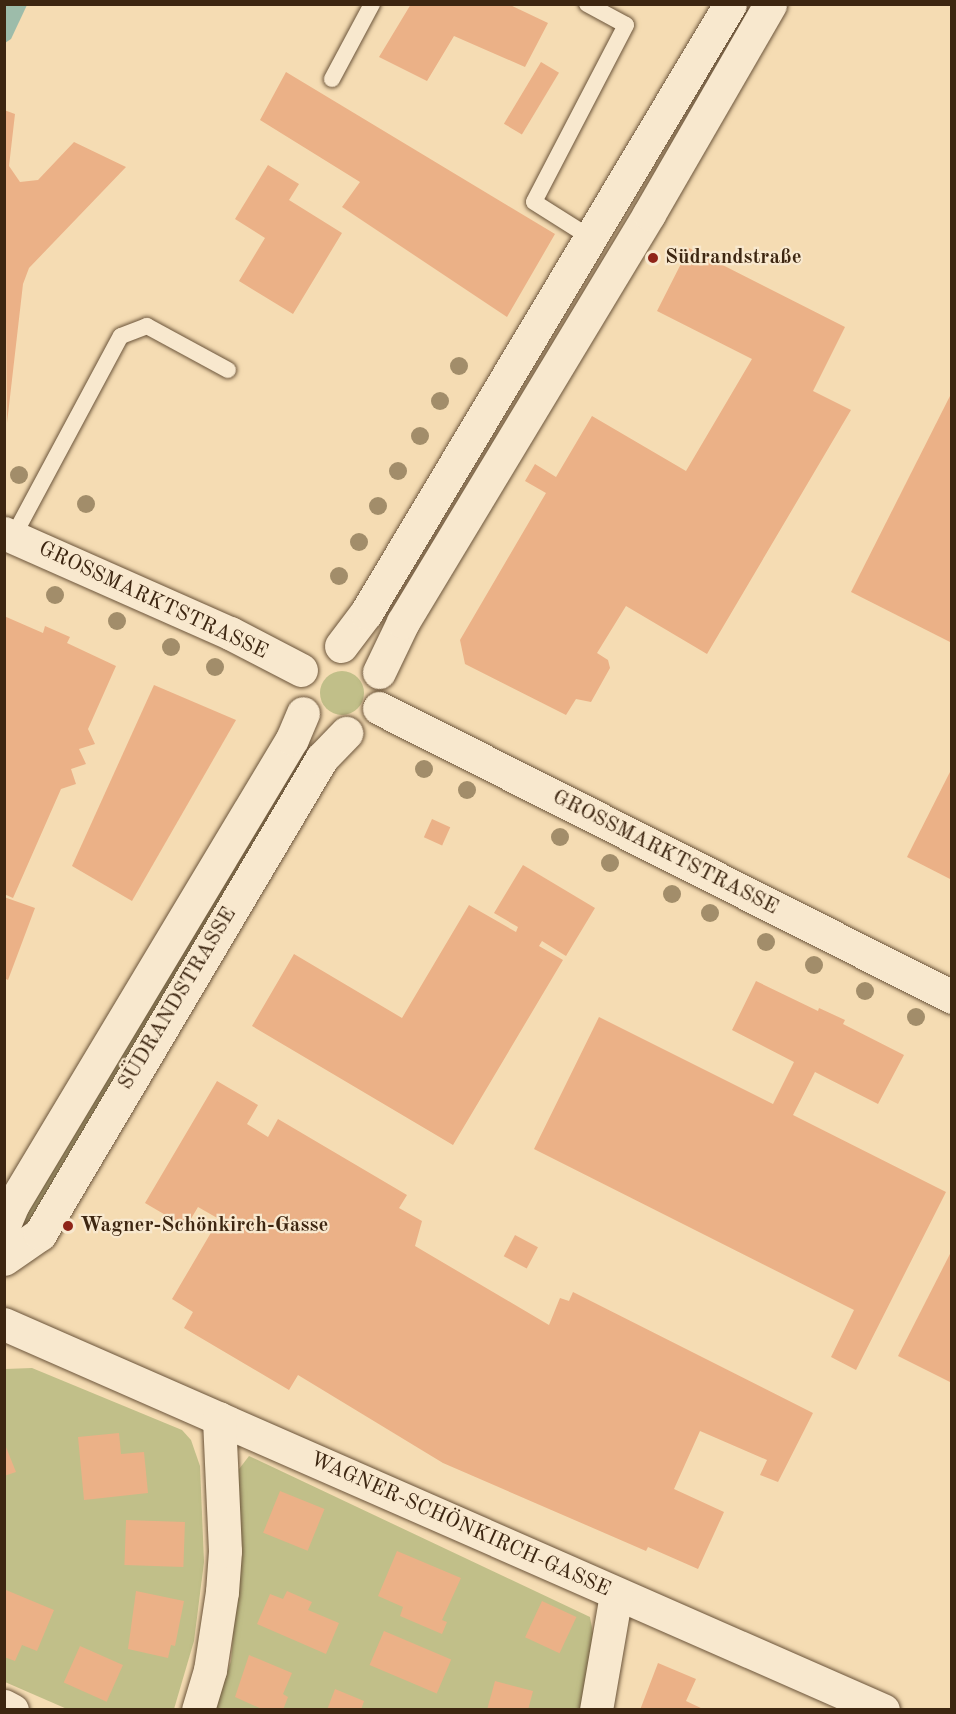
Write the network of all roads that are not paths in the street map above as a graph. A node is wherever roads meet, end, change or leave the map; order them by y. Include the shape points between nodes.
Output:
1 (372, 4) edge
2 (587, 4) edge
3 (729, 4) edge
4 (770, 4) edge
5 (332, 79) dead end
6 (591, 238) junction
7 (228, 369) dead end
8 (9, 535) edge
9 (341, 646) junction
10 (301, 669) junction
11 (379, 672) junction
12 (379, 708) junction
13 (303, 713) junction
14 (346, 733) junction
15 (951, 997) edge
16 (4, 1225) edge
17 (4, 1258) edge
18 (4, 1324) edge
19 (219, 1418) junction
20 (616, 1594) junction
21 (4, 1706) edge
22 (12, 1710) edge
23 (198, 1710) edge
24 (596, 1710) edge
25 (883, 1710) edge

1 - 5 lane
2 - 6 lane via 626,25 534,202
3 - 6 street
4 - 11 street via 661,194 403,622
6 - 9 street via 366,613
7 - 8 lane via 147,326 121,336
8 - 10 street, GROSSMARKTSTRASSE via 230,633
9 - 10 street via 318,652
9 - 11 street via 363,653
10 - 13 street via 296,691
11 - 12 street via 383,690
12 - 14 street, SÜDRANDSTRASSE via 367,724
12 - 15 street, GROSSMARKTSTRASSE
13 - 14 street via 320,729
13 - 16 street, SÜDRANDSTRASSE via 292,739
14 - 17 street, SÜDRANDSTRASSE via 322,758 40,1234
18 - 19 street, WAGNER-SCHÖNKIRCH-GASSE
19 - 20 street, WAGNER-SCHÖNKIRCH-GASSE
19 - 23 street via 225,1551 214,1650
20 - 24 street
20 - 25 street, WAGNER-SCHÖNKIRCH-GASSE
21 - 22 street

